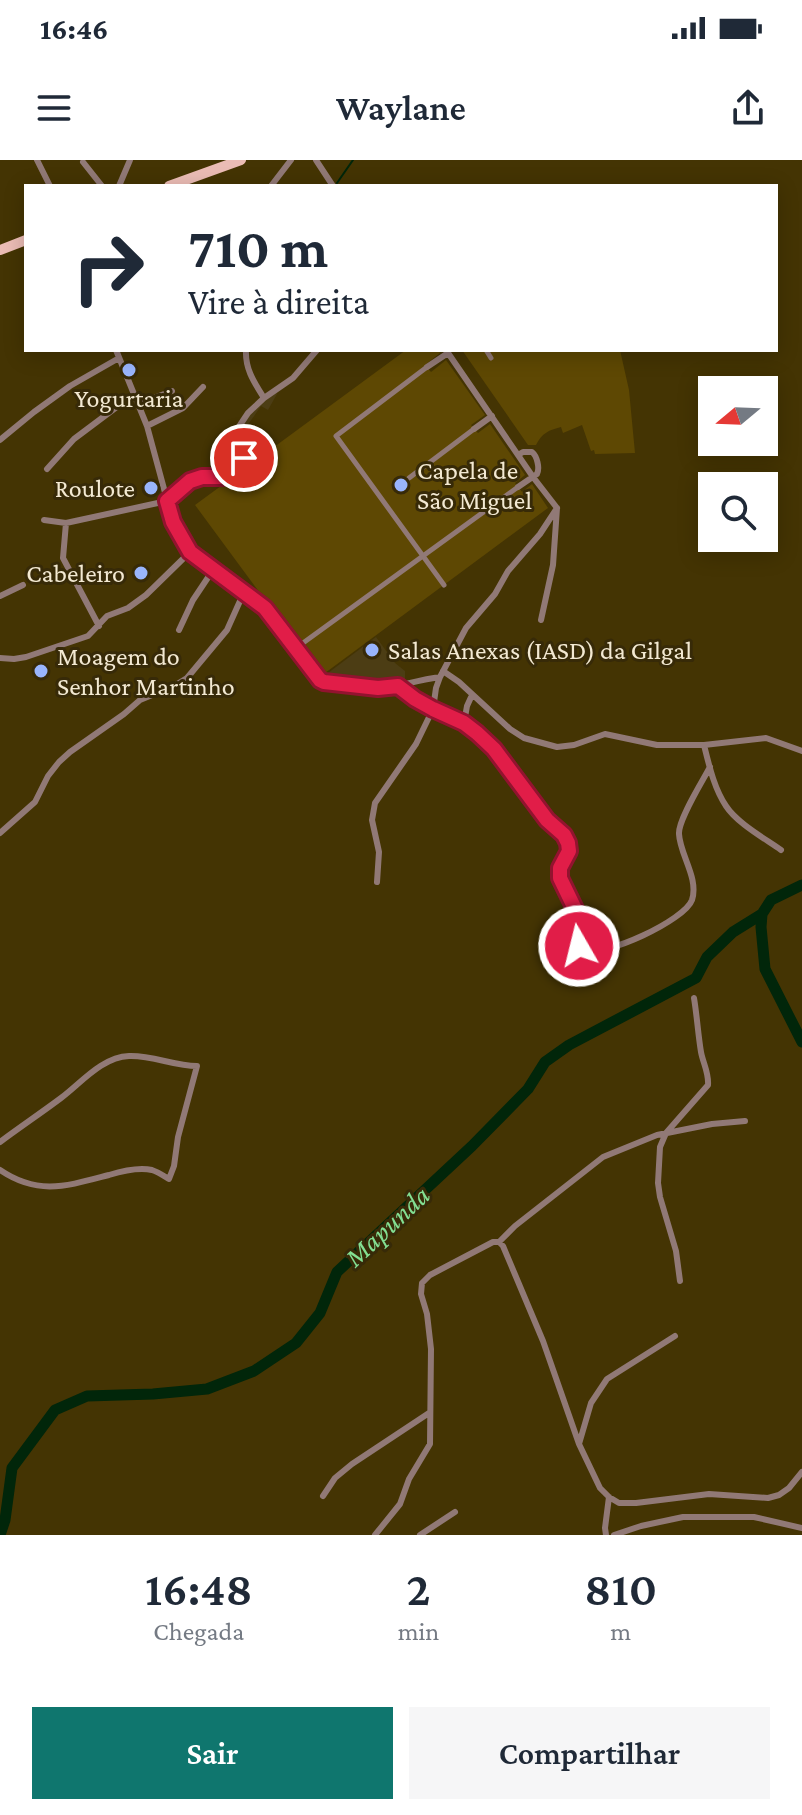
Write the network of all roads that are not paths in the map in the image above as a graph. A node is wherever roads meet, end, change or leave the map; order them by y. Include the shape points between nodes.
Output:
1 (37, 160) edge
2 (130, 160) edge
3 (241, 160) edge
4 (291, 160) edge
5 (316, 160) edge
6 (83, 162) dead end
7 (49, 184) edge
8 (100, 184) edge
9 (120, 184) edge
10 (175, 184) edge
11 (273, 184) edge
12 (332, 184) edge
13 (24, 241) edge
14 (0, 250) edge
15 (118, 352) edge
16 (246, 352) edge
17 (315, 352) edge
18 (448, 352) edge
19 (450, 352) edge
20 (487, 352) edge
21 (491, 358) dead end
22 (427, 367) joint
23 (203, 387) dead end
24 (172, 391) dead end
25 (134, 394) junction
26 (264, 398) junction
27 (138, 404) junction
28 (492, 416) junction
29 (147, 426) junction
30 (474, 429) joint
31 (0, 440) edge
32 (518, 455) junction
33 (47, 469) dead end
34 (533, 477) junction
35 (409, 478) dead end
36 (518, 487) joint
37 (167, 501) junction
38 (557, 508) junction
39 (44, 520) dead end
40 (66, 523) junction
41 (190, 552) junction
42 (423, 556) junction
43 (213, 570) junction
44 (23, 585) dead end
45 (444, 585) dead end
46 (244, 592) junction
47 (0, 596) edge
48 (541, 620) dead end
49 (99, 626) junction
50 (179, 630) dead end
51 (303, 643) dead end
52 (0, 658) edge
53 (442, 674) junction
54 (398, 686) junction
55 (472, 695) junction
56 (433, 709) junction
57 (464, 723) junction
58 (704, 745) junction
59 (802, 751) edge
60 (710, 767) junction
61 (0, 833) edge
62 (781, 850) dead end
63 (377, 882) dead end
64 (694, 998) dead end
65 (745, 1121) dead end
66 (666, 1133) junction
67 (0, 1142) edge
68 (0, 1170) edge
69 (499, 1242) junction
70 (680, 1281) dead end
71 (675, 1336) dead end
72 (430, 1413) junction
73 (579, 1444) junction
74 (802, 1472) edge
75 (323, 1496) dead end
76 (609, 1497) junction
77 (455, 1512) dead end
78 (802, 1528) edge
79 (375, 1535) edge
80 (420, 1535) edge
81 (606, 1535) edge
82 (614, 1535) edge

1 - 7 street
2 - 9 street
3 - 10 main road
4 - 11 street
5 - 12 street
6 - 8 street
13 - 14 main road
15 - 25 street
15 - 31 street
16 - 26 street via 248,370
17 - 26 street via 293,378
18 - 22 street
19 - 28 street
20 - 21 street
22 - 42 street via 336,436
23 - 29 street via 183,408
24 - 27 street
25 - 27 street
25 - 33 street via 74,439
26 - 37 street via 240,425 244,458 239,466 222,477 190,481
27 - 29 street
28 - 30 street
28 - 32 street
29 - 37 street
30 - 35 street
32 - 34 street
32 - 34 street via 535,454 539,471
34 - 36 street
34 - 38 street
36 - 42 street
37 - 40 street
37 - 41 street
38 - 48 street via 553,565
38 - 53 street via 466,628
39 - 40 street
40 - 49 street via 63,558
41 - 43 street
41 - 49 street via 146,595
42 - 45 street
42 - 51 street
43 - 46 street
43 - 50 street
44 - 47 street
46 - 54 street via 265,608 320,680
46 - 61 street via 227,630 187,678 140,700 59,762 35,802
49 - 52 street via 58,647
53 - 54 street
53 - 55 street
53 - 56 street
54 - 56 street
55 - 57 street
55 - 58 street via 524,738 557,747 605,734 657,745
56 - 57 street
56 - 63 street via 375,803
57 - 60 street via 494,749 564,835 569,851 560,878 576,911 579,946 585,950 640,937 689,906 694,886 678,832
58 - 59 street via 766,738
58 - 60 street
60 - 62 street via 733,815
64 - 66 street via 708,1085
65 - 66 street
66 - 69 street via 603,1157
66 - 70 street via 658,1183
67 - 68 street via 90,1073 126,1056 197,1066 169,1179 136,1169 37,1187
69 - 72 street via 422,1283 431,1349
69 - 73 street via 543,1341
71 - 73 street via 607,1379 591,1403
72 - 75 street via 352,1464
72 - 79 street via 428,1450 400,1504
73 - 76 street
74 - 76 street via 789,1488 768,1498 709,1494 619,1503
76 - 81 street
77 - 80 street
78 - 82 street via 754,1517 683,1517

